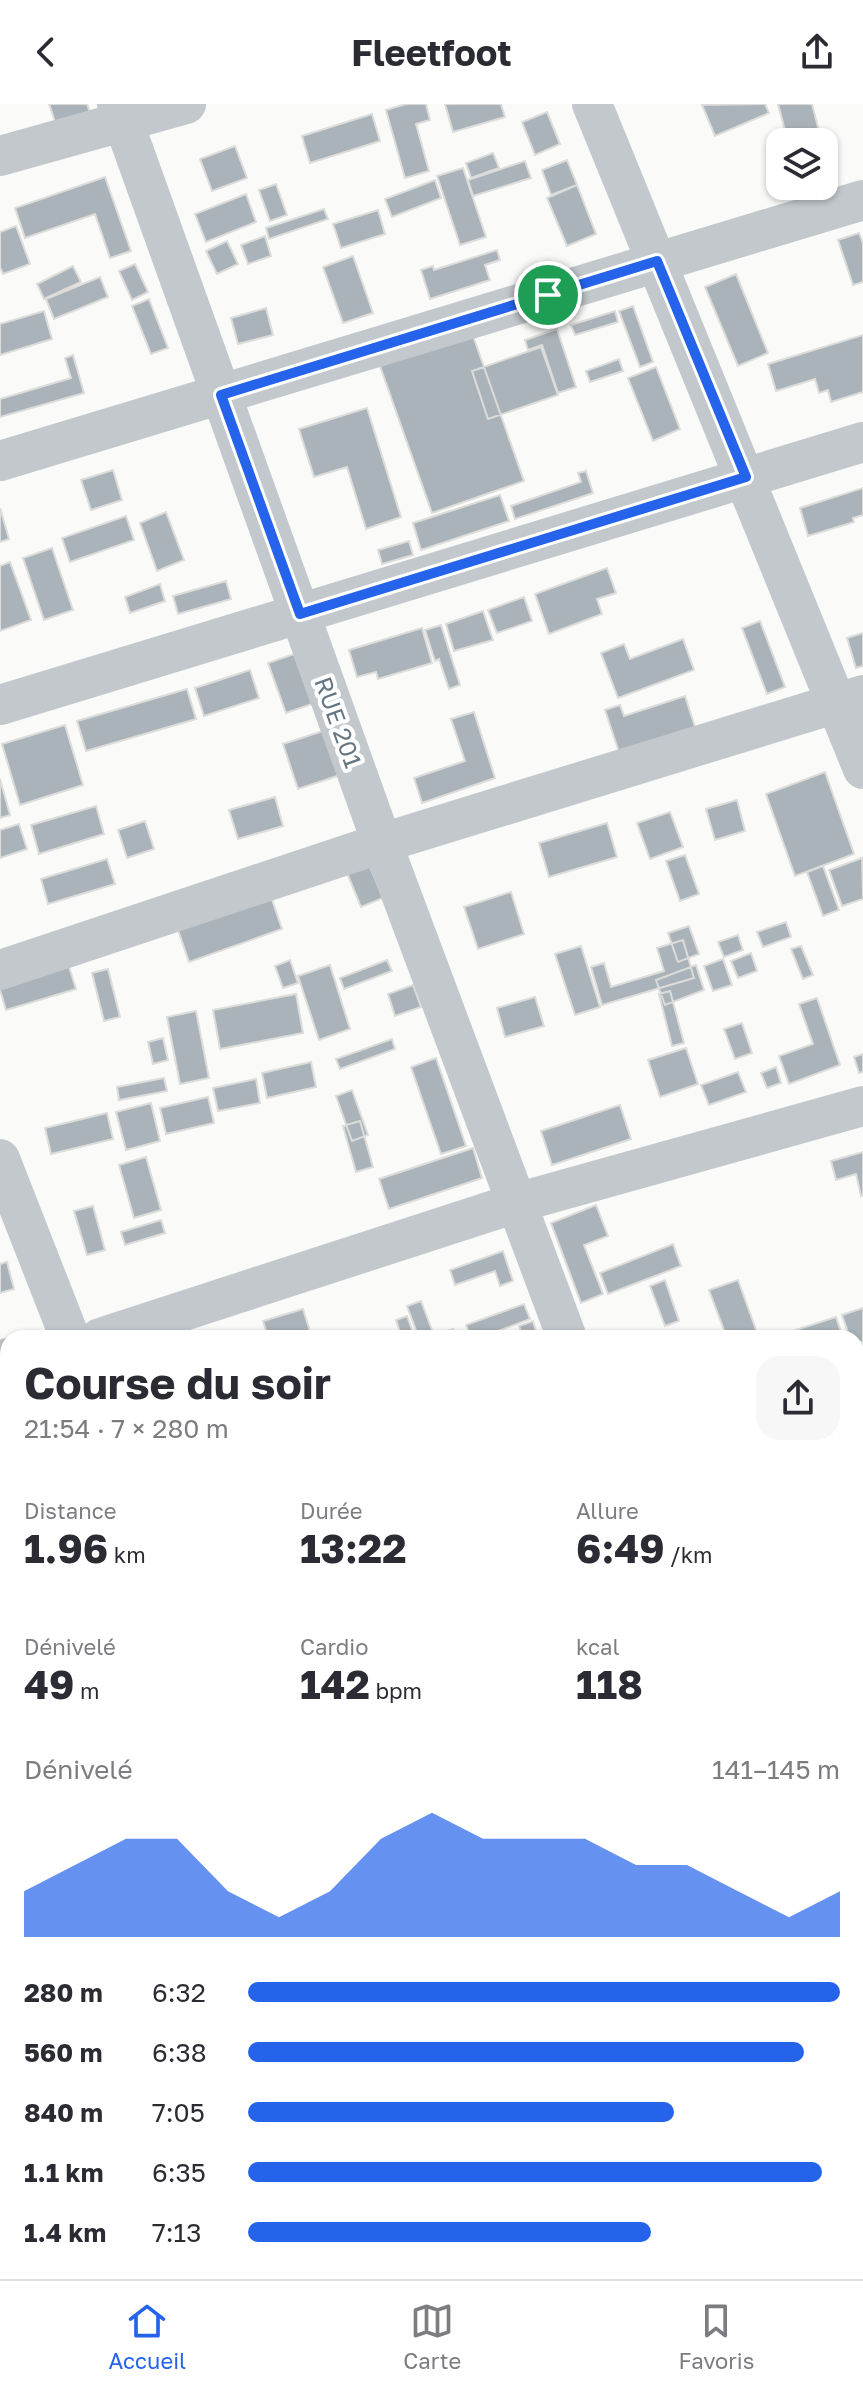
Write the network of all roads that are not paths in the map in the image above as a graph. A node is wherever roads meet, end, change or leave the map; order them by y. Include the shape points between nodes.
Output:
1 (186, 104) edge
2 (592, 104) edge
3 (120, 113) edge
4 (0, 156) edge
5 (863, 200) edge
6 (657, 261) junction
7 (221, 395) junction
8 (863, 442) edge
9 (0, 461) edge
10 (746, 477) junction
11 (300, 614) junction
12 (850, 699) edge
13 (0, 705) edge
14 (863, 769) edge
15 (382, 843) junction
16 (0, 970) edge
17 (863, 1106) edge
18 (0, 1159) edge
19 (516, 1203) junction
20 (67, 1330) edge
21 (125, 1330) edge
22 (564, 1330) edge

1 - 3 street
2 - 6 street
3 - 4 street
3 - 7 street, RUE 201
5 - 6 street
6 - 7 street
6 - 10 street
7 - 9 street
7 - 11 street, RUE 201
8 - 10 street
10 - 11 street
10 - 12 street
11 - 13 street
11 - 15 street, RUE 201
12 - 14 street
12 - 15 street
15 - 16 street
15 - 19 street, RUE 201
17 - 19 street
18 - 20 street
19 - 21 street
19 - 22 street, RUE 201

